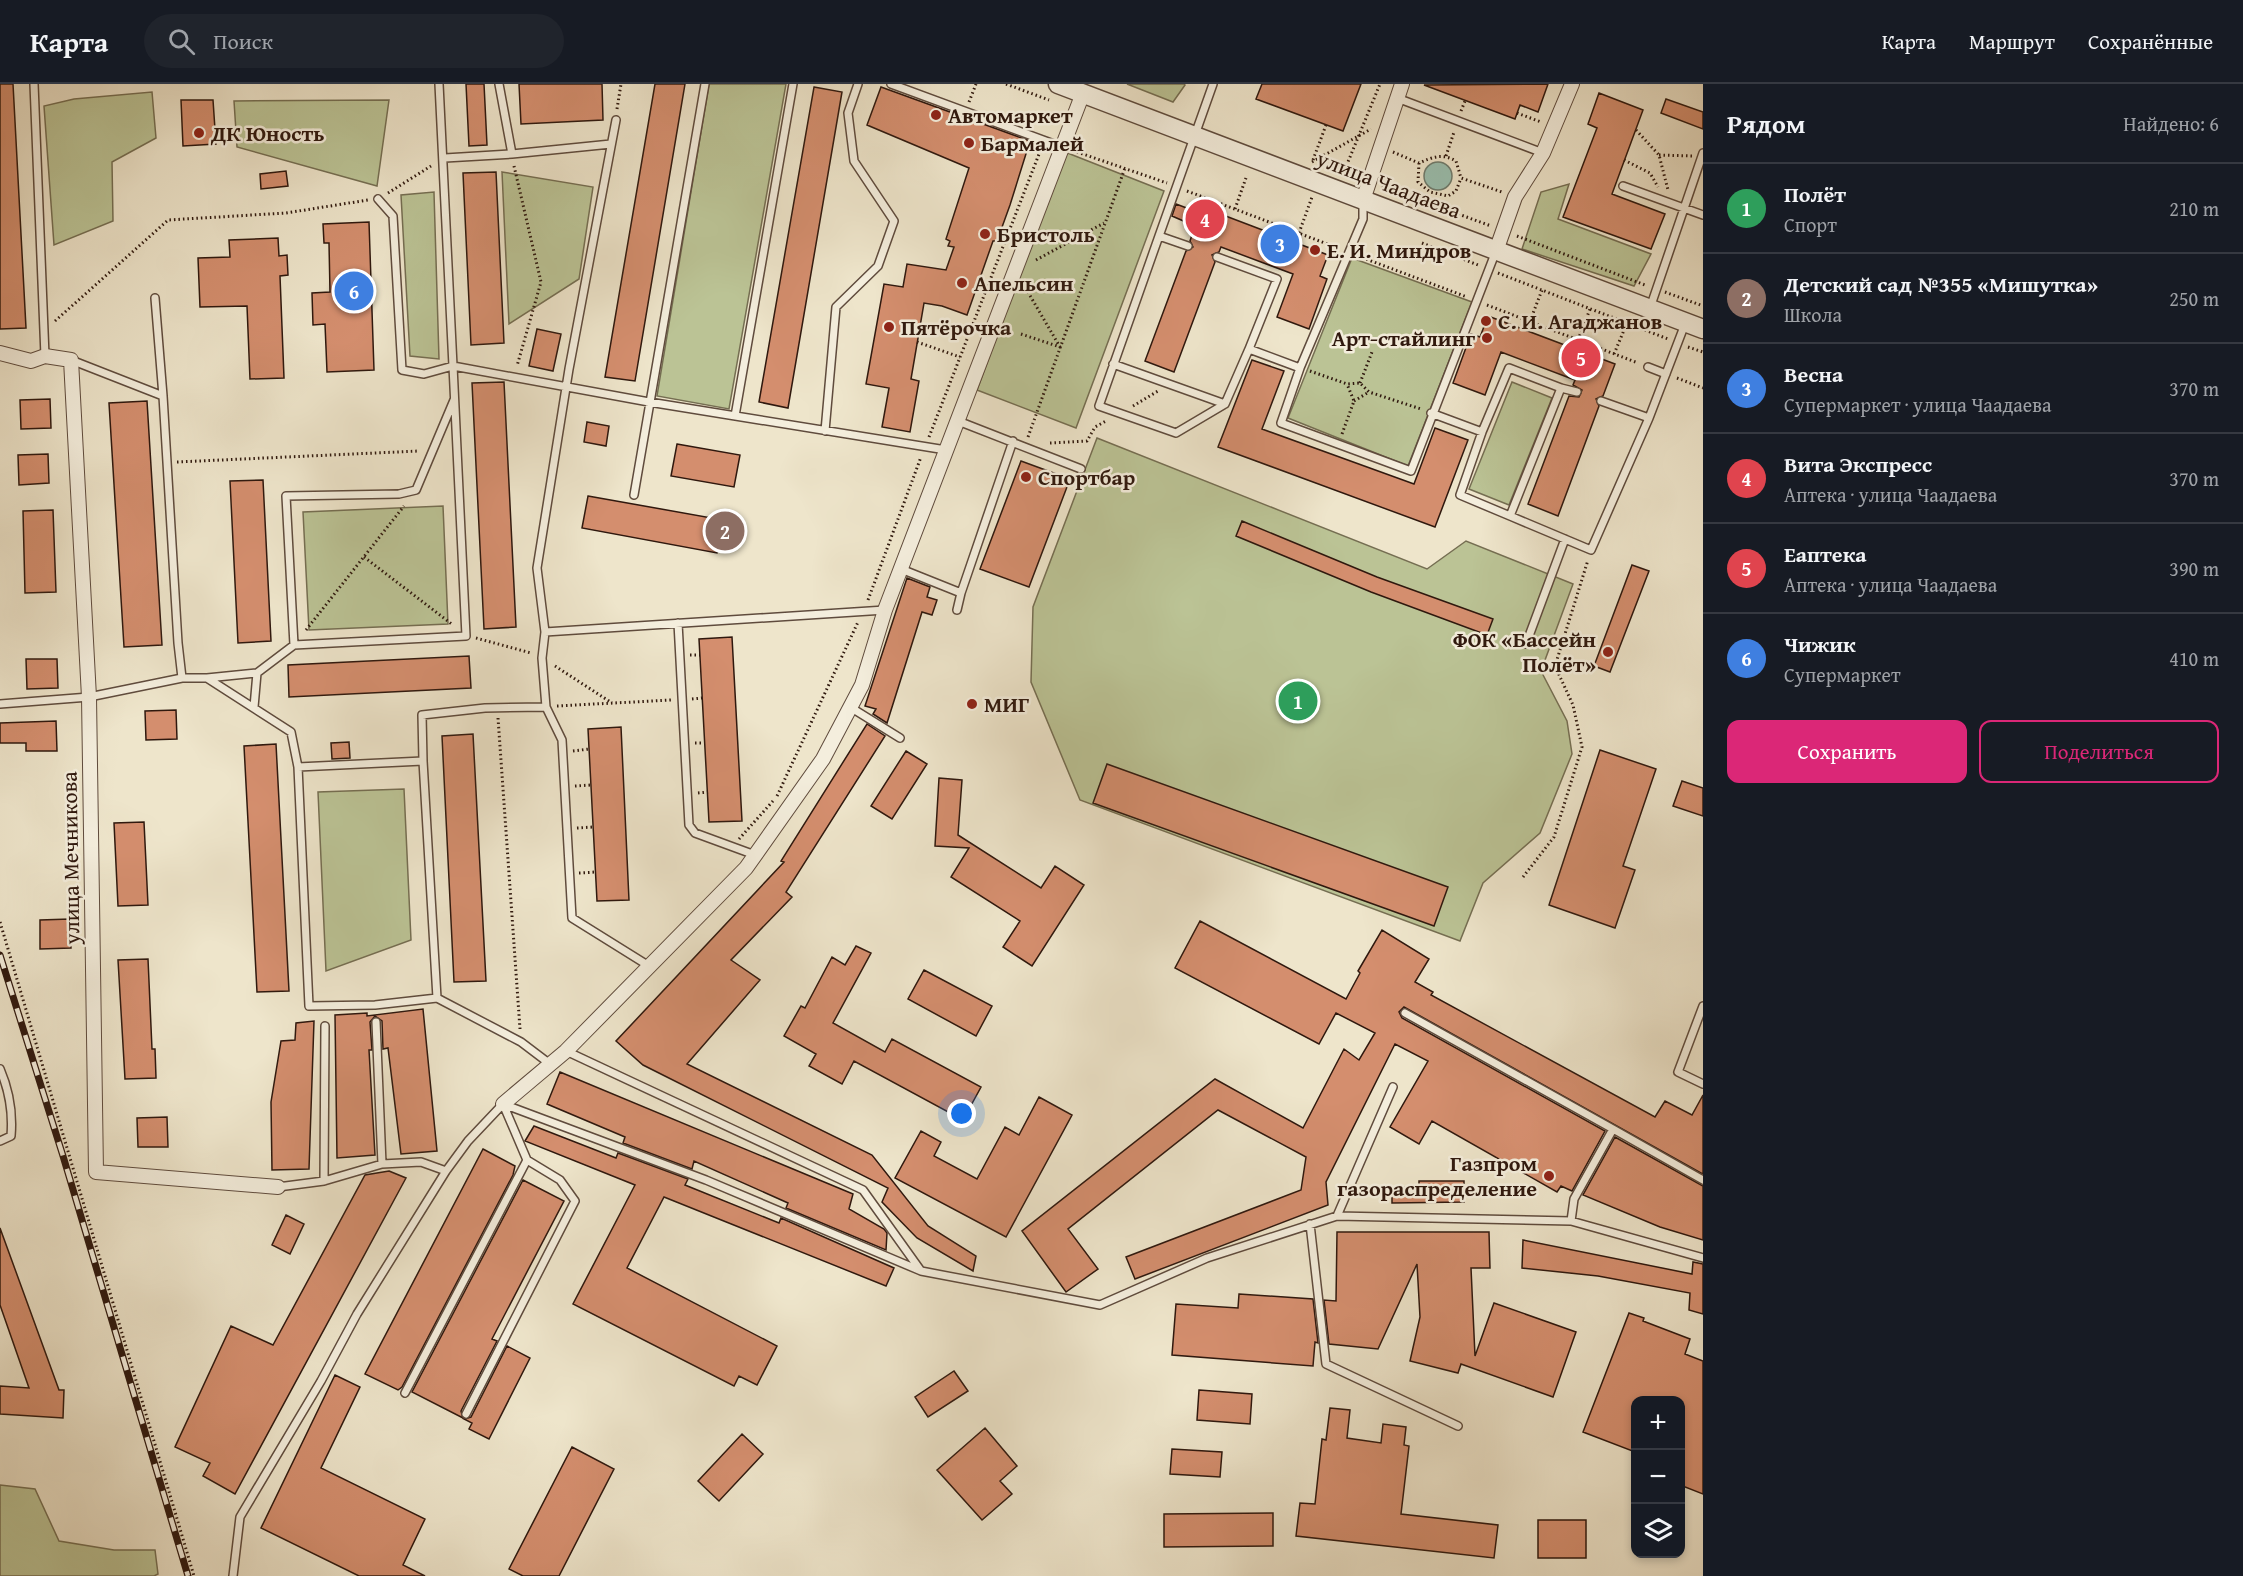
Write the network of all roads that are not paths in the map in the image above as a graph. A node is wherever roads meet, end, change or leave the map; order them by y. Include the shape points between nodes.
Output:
1 (34, 84) edge
2 (440, 84) edge
3 (499, 84) edge
4 (705, 84) edge
5 (793, 84) edge
6 (858, 84) edge
7 (891, 84) edge
8 (1058, 84) edge
9 (1213, 84) edge
10 (1402, 84) edge
11 (1572, 84) edge
12 (1083, 93) junction
13 (1397, 98) junction
14 (616, 120) road end
15 (1195, 136) junction
16 (611, 144) junction
17 (1062, 147) junction
18 (1544, 153) junction
19 (512, 154) junction
20 (1703, 154) edge
21 (445, 158) junction
22 (1623, 186) dead end
23 (378, 199) road end
24 (1363, 200) junction
25 (1684, 208) junction
26 (1703, 216) edge
27 (1159, 236) junction
28 (1188, 246) dead end
29 (1496, 251) junction
30 (1217, 257) dead end
31 (155, 298) dead end
32 (1650, 308) junction
33 (1694, 325) edge
34 (1249, 348) junction
35 (0, 353) edge
36 (45, 356) junction
37 (71, 360) junction
38 (1113, 364) junction
39 (453, 366) junction
40 (1648, 367) dead end
41 (1300, 368) junction
42 (1666, 374) junction
43 (568, 386) junction
44 (1561, 388) junction
45 (1577, 392) dead end
46 (163, 396) junction
47 (454, 400) junction
48 (1601, 401) dead end
49 (649, 402) junction
50 (1225, 404) junction
51 (1431, 413) junction
52 (735, 416) junction
53 (1649, 418) junction
54 (958, 421) junction
55 (825, 431) junction
56 (1482, 432) junction
57 (1013, 441) junction
58 (946, 450) junction
59 (1081, 469) dead end
60 (634, 495) dead end
61 (1510, 516) junction
62 (1565, 539) junction
63 (901, 569) junction
64 (961, 593) junction
65 (885, 610) junction
66 (957, 610) dead end
67 (678, 623) junction
68 (545, 632) junction
69 (1526, 644) dead end
70 (294, 645) junction
71 (257, 674) junction
72 (182, 678) junction
73 (207, 678) junction
74 (89, 697) junction
75 (0, 704) edge
76 (254, 707) junction
77 (546, 707) junction
78 (850, 707) junction
79 (900, 738) dead end
80 (423, 761) junction
81 (298, 767) junction
82 (755, 855) junction
83 (649, 966) junction
84 (437, 998) junction
85 (1703, 1006) edge
86 (1405, 1012) dead end
87 (376, 1022) dead end
88 (325, 1026) dead end
89 (566, 1051) junction
90 (550, 1064) junction
91 (0, 1069) edge
92 (1703, 1084) edge
93 (1393, 1087) dead end
94 (503, 1104) junction
95 (1613, 1129) junction
96 (0, 1141) edge
97 (527, 1160) junction
98 (382, 1164) junction
99 (446, 1171) junction
100 (1703, 1180) edge
101 (324, 1181) junction
102 (278, 1187) joint
103 (1337, 1216) junction
104 (1571, 1221) junction
105 (1310, 1224) junction
106 (1703, 1258) edge
107 (921, 1271) junction
108 (405, 1394) dead end
109 (466, 1414) dead end
110 (1458, 1426) dead end
111 (232, 1576) edge

1 - 36 lane
2 - 21 lane
3 - 19 lane
4 - 49 lane
5 - 52 lane
6 - 55 lane via 848,113 854,161 894,221 878,266 836,307
7 - 17 lane
8 - 12 street, улица Чаадаева
9 - 15 lane
10 - 13 street
11 - 18 street
12 - 15 street, улица Чаадаева
12 - 17 street
13 - 18 lane
13 - 24 street
14 - 16 lane
15 - 24 street, улица Чаадаева
15 - 27 lane
16 - 19 lane
16 - 43 lane
17 - 54 street
18 - 29 street via 1515,197
19 - 21 lane
20 - 25 lane
21 - 39 lane
22 - 25 lane
23 - 39 lane via 393,216 402,370 424,374
24 - 29 street, улица Чаадаева
24 - 41 lane via 1363,219
25 - 26 lane
25 - 32 lane
27 - 28 lane
27 - 38 lane
29 - 32 street, улица Чаадаева
29 - 51 lane
30 - 34 lane via 1277,279
31 - 46 lane
32 - 33 street, улица Чаадаева
33 - 42 lane
34 - 41 lane
34 - 50 lane
35 - 36 street via 30,361
36 - 37 street
37 - 46 lane
37 - 74 street, улица Мечникова
38 - 50 lane
38 - 50 lane via 1100,406 1176,433
39 - 43 lane
39 - 47 lane
40 - 42 lane
41 - 51 lane via 1281,423 1411,471
42 - 53 lane
43 - 49 lane
43 - 68 lane via 537,568
44 - 45 lane
44 - 56 lane via 1509,368
44 - 61 lane
46 - 72 lane
47 - 70 lane via 416,490 399,494 286,496
47 - 70 lane via 466,636
48 - 53 lane
49 - 52 lane
49 - 60 lane
51 - 56 lane
52 - 55 lane
53 - 62 lane via 1591,550
54 - 57 lane
54 - 58 street
55 - 58 lane
56 - 61 lane via 1460,495
57 - 59 lane
57 - 64 lane
58 - 63 street
61 - 62 lane
62 - 69 lane
63 - 64 lane
63 - 65 street
64 - 66 lane
65 - 67 lane
65 - 78 street via 862,685
67 - 68 lane
67 - 82 lane via 688,825 695,833
68 - 77 lane via 542,658
70 - 71 lane
71 - 73 lane
71 - 76 lane
72 - 73 lane
72 - 74 lane
73 - 76 lane
74 - 75 lane
74 - 102 street, улица Мечникова via 96,1172
76 - 81 lane via 291,732
77 - 80 lane via 422,715
77 - 83 lane via 562,740 572,918
78 - 79 lane
78 - 82 street via 822,759
80 - 81 lane
80 - 84 lane
81 - 84 lane via 309,1006 375,1005
82 - 83 street
83 - 89 street
84 - 90 lane via 521,1042
85 - 92 lane via 1678,1072
86 - 95 lane
87 - 98 lane
88 - 101 lane
89 - 90 street
89 - 107 lane via 863,1190
90 - 94 street
91 - 96 lane via 8,1086 12,1124 11,1136
93 - 103 lane
94 - 97 lane
94 - 99 lane
94 - 107 lane via 706,1180
95 - 100 lane
95 - 104 lane via 1574,1199
97 - 108 lane
97 - 109 lane via 560,1180 575,1201
98 - 99 lane via 422,1161
98 - 101 lane
99 - 111 lane via 357,1314 240,1516
101 - 102 lane
103 - 104 lane
103 - 105 lane
104 - 106 lane
105 - 107 lane via 1207,1258 1100,1305
105 - 110 lane via 1326,1364

